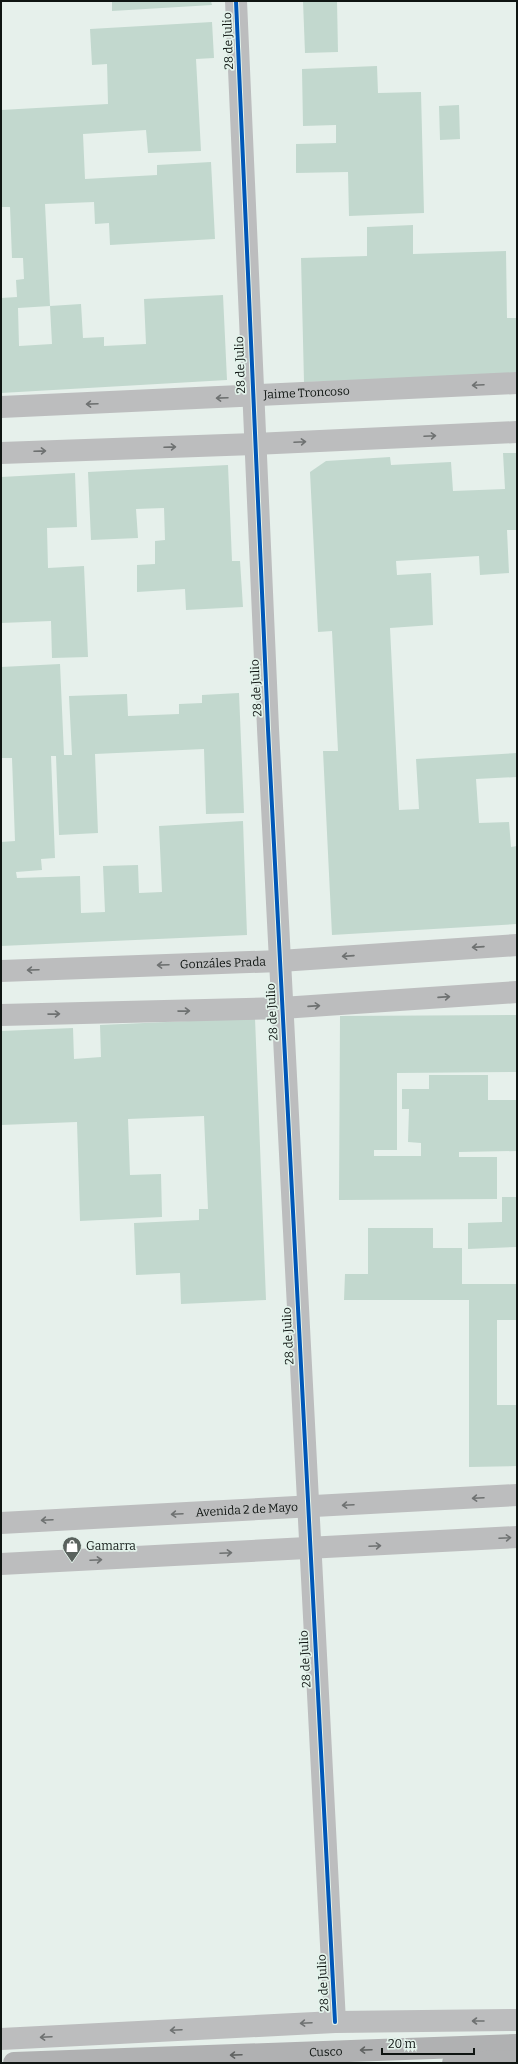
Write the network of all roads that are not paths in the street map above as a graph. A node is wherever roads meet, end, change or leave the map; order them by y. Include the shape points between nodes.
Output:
1 (236, 1) edge
2 (517, 383) edge
3 (252, 397) junction
4 (1, 407) edge
5 (517, 432) edge
6 (254, 444) junction
7 (1, 453) edge
8 (517, 944) edge
9 (280, 961) junction
10 (1, 971) edge
11 (517, 992) edge
12 (282, 1008) junction
13 (1, 1015) edge
14 (517, 1496) edge
15 (307, 1508) junction
16 (1, 1523) edge
17 (517, 1537) edge
18 (309, 1549) junction
19 (1, 1564) edge
20 (517, 2020) edge
21 (335, 2022) junction
22 (1, 2039) edge
23 (517, 2045) edge
24 (517, 2061) edge
25 (14, 2063) edge
26 (453, 2063) edge

1 - 3 street, 28 de Julio
2 -> 3 street, Jaime Troncoso
3 -> 4 street, Jaime Troncoso
3 - 6 street, 28 de Julio
6 -> 5 street
7 -> 6 street
6 - 9 street, 28 de Julio
8 -> 9 street, Gonzáles Prada
9 -> 10 street, Gonzáles Prada
9 - 12 street, 28 de Julio
12 -> 11 street
13 -> 12 street
12 - 15 street, 28 de Julio
14 -> 15 street, Avenida 2 de Mayo
15 -> 16 street, Avenida 2 de Mayo
15 - 18 street, 28 de Julio
18 -> 17 street
19 -> 18 street
18 - 21 street, 28 de Julio
20 -> 21 street
21 -> 22 street
23 -> 25 highway, Cusco
24 - 26 highway

